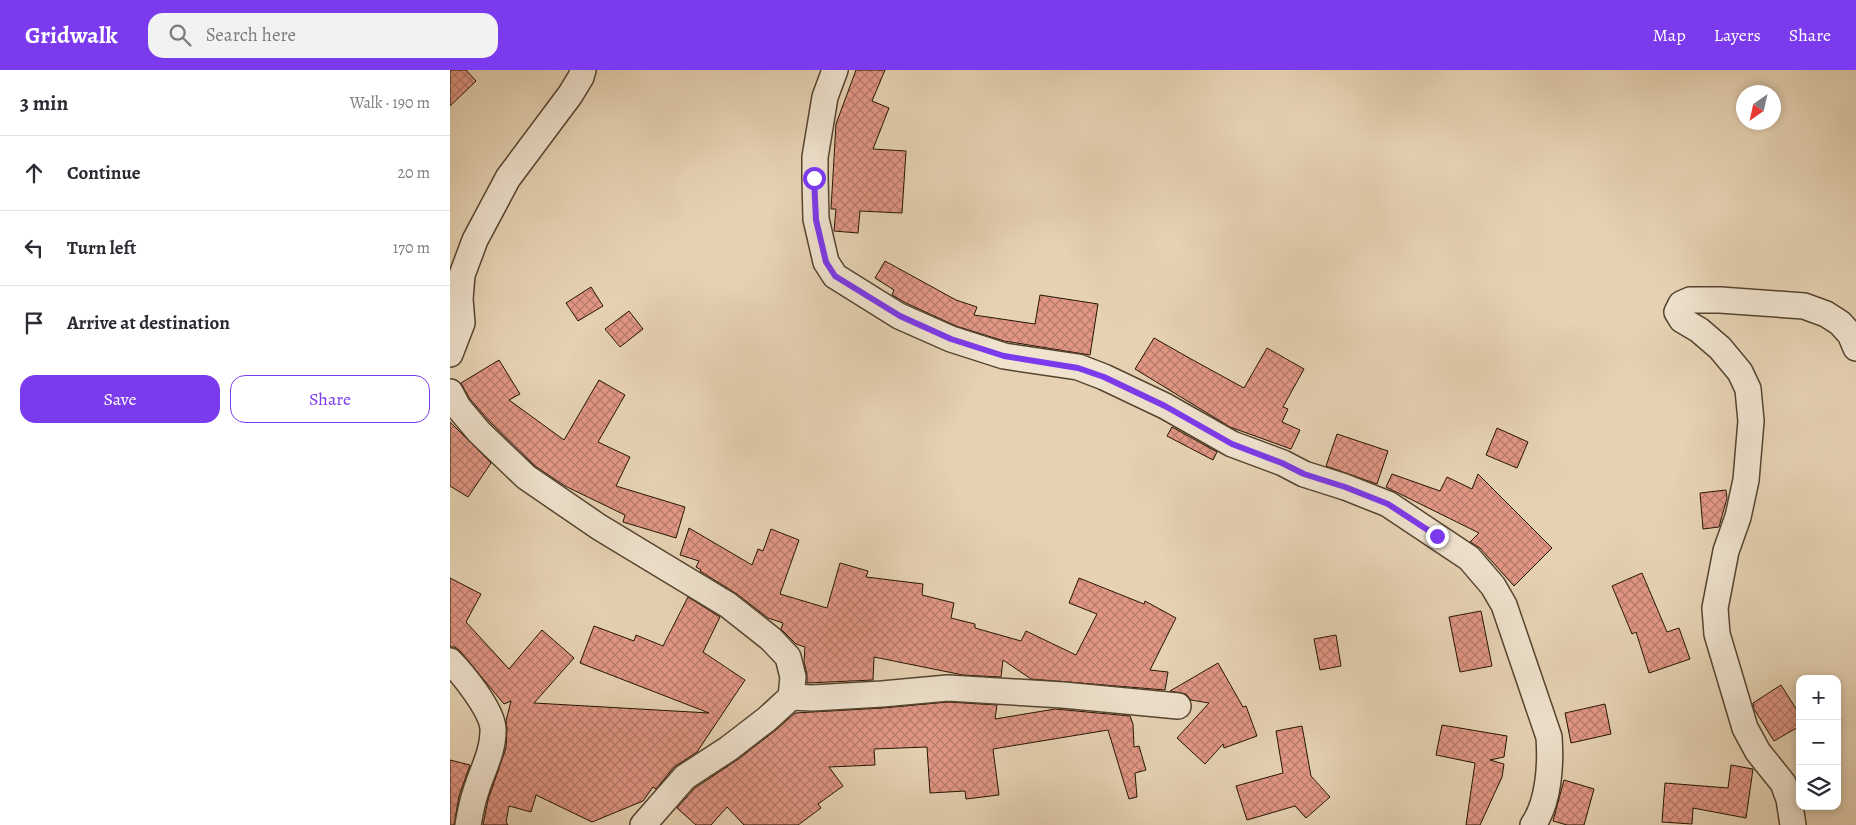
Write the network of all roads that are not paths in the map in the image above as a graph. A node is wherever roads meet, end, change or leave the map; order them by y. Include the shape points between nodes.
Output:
1 (583, 70) edge
2 (835, 70) edge
3 (1856, 348) edge
4 (450, 354) edge
5 (450, 392) edge
6 (450, 660) edge
7 (791, 697) junction
8 (1178, 706) dead end
9 (468, 825) edge
10 (643, 825) edge
11 (1532, 825) edge
12 (1793, 825) edge

1 - 4 street via 570,95 508,178 475,240 462,275 462,323
2 - 11 street via 825,98 814,178 816,220 826,262 835,276 900,316 951,339 1004,356 1078,368 1104,377 1165,406 1232,444 1388,504 1469,558 1493,586 1504,605 1549,737 1549,777 1544,799
3 - 12 street via 1840,323 1804,306 1690,300 1680,304 1677,312 1682,320 1720,348 1740,372 1748,389 1751,421 1746,480 1714,608 1717,634 1745,728 1758,752 1783,783
5 - 7 street via 479,432 526,477 598,527 728,605 771,639 788,657 793,677
6 - 9 street via 485,708 492,726 492,742
7 - 8 street via 948,688
7 - 10 street via 728,749 685,777

